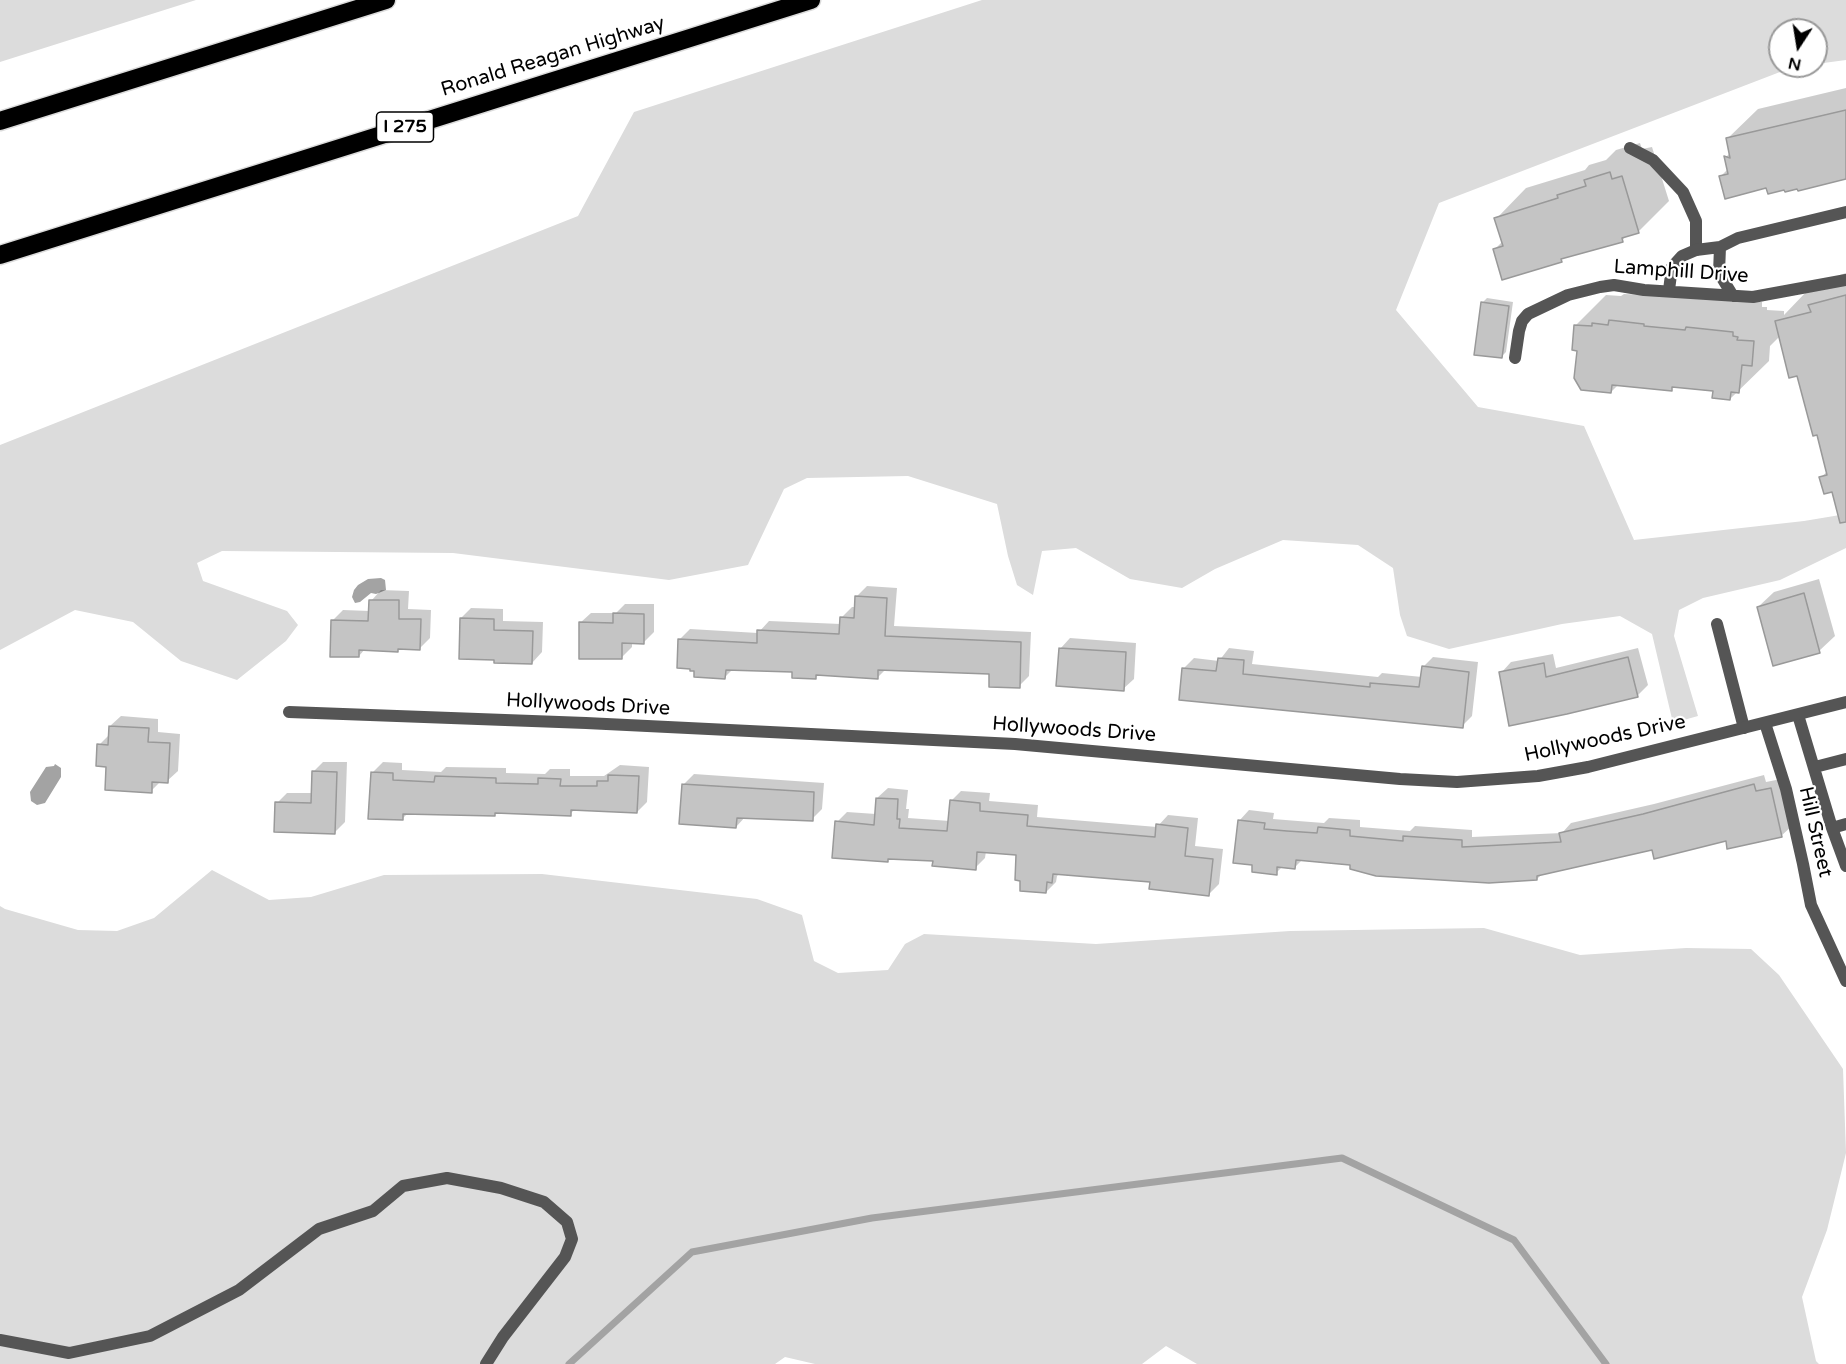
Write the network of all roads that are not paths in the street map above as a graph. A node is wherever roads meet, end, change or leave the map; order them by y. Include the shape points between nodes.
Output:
1 (386, 0) edge
2 (811, 0) edge
3 (0, 121) edge
4 (1630, 148) dead end
5 (1846, 212) edge
6 (1720, 247) junction
7 (1696, 250) junction
8 (0, 255) edge
9 (1846, 280) edge
10 (1669, 290) junction
11 (1733, 296) junction
12 (1515, 358) dead end
13 (1717, 624) dead end
14 (1846, 702) edge
15 (289, 712) dead end
16 (1798, 715) junction
17 (1765, 723) junction
18 (1744, 728) junction
19 (1846, 759) edge
20 (1815, 767) junction
21 (1846, 824) edge
22 (1832, 828) junction
23 (1846, 866) edge
24 (1846, 981) edge
25 (0, 1340) edge
26 (486, 1364) edge

1 - 3 highway
2 - 8 highway, Ronald Reagan Highway / I 275
4 - 7 street via 1653,160 1683,192 1696,220
5 - 6 street via 1738,238
6 - 7 street
6 - 11 street via 1719,273
7 - 10 street via 1682,256 1672,267
9 - 11 street, Lamphill Drive via 1768,295
10 - 11 street, Lamphill Drive
10 - 12 street, Lamphill Drive via 1614,285 1568,295 1528,314 1522,321
13 - 18 street
14 - 16 street, Hollywoods Drive
15 - 18 street, Hollywoods Drive via 1015,744 1457,782 1578,769
16 - 17 street, Hollywoods Drive
16 - 20 street
17 - 18 street, Hollywoods Drive
17 - 24 street, Hill Street via 1786,789 1811,905
19 - 20 street
20 - 22 street
21 - 22 street
22 - 23 street
25 - 26 street via 69,1353 150,1336 239,1290 319,1229 373,1211 403,1186 447,1178 501,1188 544,1202 567,1222 572,1239 565,1257

